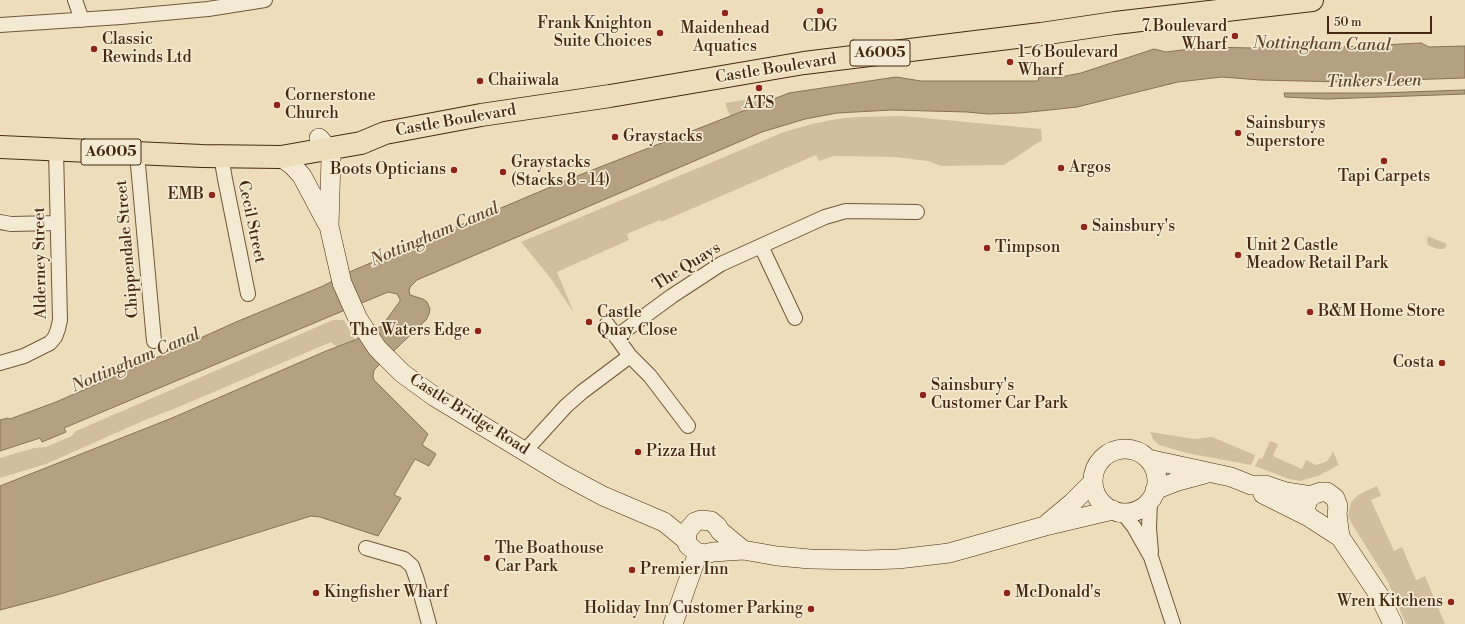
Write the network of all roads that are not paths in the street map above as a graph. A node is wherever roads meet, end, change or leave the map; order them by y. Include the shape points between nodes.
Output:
1 (75, 0) edge
2 (265, 0) edge
3 (1312, 0) edge
4 (207, 4) edge
5 (82, 20) junction
6 (0, 25) edge
7 (324, 144) junction
8 (0, 147) edge
9 (56, 150) junction
10 (137, 154) junction
11 (221, 156) junction
12 (281, 157) junction
13 (917, 212) dead end
14 (0, 222) edge
15 (57, 224) junction
16 (330, 234) junction
17 (761, 246) junction
18 (248, 294) dead end
19 (795, 318) dead end
20 (607, 324) dead end
21 (616, 336) junction
22 (154, 341) dead end
23 (630, 356) junction
24 (0, 364) edge
25 (688, 426) dead end
26 (525, 451) junction
27 (1148, 459) junction
28 (1208, 473) junction
29 (1093, 482) junction
30 (1251, 484) junction
31 (1152, 495) junction
32 (1312, 496) junction
33 (1118, 511) junction
34 (1337, 514) junction
35 (1313, 520) junction
36 (1045, 526) junction
37 (720, 531) junction
38 (1340, 537) junction
39 (698, 542) junction
40 (366, 548) dead end
41 (743, 550) junction
42 (1151, 556) junction
43 (429, 624) edge
44 (673, 624) edge
45 (1173, 624) edge
46 (1393, 624) edge

1 - 5 street
2 - 4 street
3 - 7 main road, Castle Boulevard / A6005 via 804,63 481,115 385,133 361,144
4 - 5 street
5 - 6 street
7 - 11 main road, Castle Boulevard / A6005 via 280,142
7 - 12 main road, Castle Boulevard / A6005
7 - 16 street, Castle Bridge Road via 331,159
8 - 9 main road, Castle Boulevard / A6005
9 - 10 main road, Castle Boulevard / A6005
9 - 15 street, Alderney Street
10 - 11 main road, Castle Boulevard / A6005
10 - 22 street, Chippendale Street
11 - 12 main road, Castle Boulevard / A6005
11 - 18 street, Cecil Street
12 - 16 street, Castle Bridge Road via 294,166 302,176
13 - 17 street, The Quays via 836,213
14 - 15 street
15 - 24 street, Alderney Street via 60,320 58,329 50,343
16 - 26 street, Castle Bridge Road via 342,283 358,319 377,348 402,373 435,397
17 - 19 street
17 - 21 street, The Quays via 721,264
20 - 21 street
21 - 23 street
23 - 25 street via 650,376
23 - 26 street via 566,406
26 - 39 street, Castle Bridge Road via 603,496 664,522
27 - 28 street
27 - 29 street via 1129,449 1111,452 1096,466
27 - 31 street via 1156,480
28 - 30 street
28 - 31 street via 1178,481
29 - 33 street via 1094,491 1100,501 1106,507
29 - 36 street
30 - 32 street
30 - 35 street via 1258,491
31 - 33 street via 1138,510
31 - 42 street via 1148,528
32 - 34 street via 1321,492 1331,495 1338,506
32 - 35 street via 1308,500 1306,512
33 - 36 street
33 - 42 street via 1134,526
34 - 35 street via 1327,523 1322,524
34 - 38 street
35 - 38 street
36 - 41 street via 949,553 912,558 810,559
37 - 39 street via 719,546
37 - 39 street via 714,523 701,520
37 - 41 street
38 - 46 street via 1379,594
39 - 41 street
39 - 44 street
40 - 43 street via 404,559 412,566
42 - 45 street

